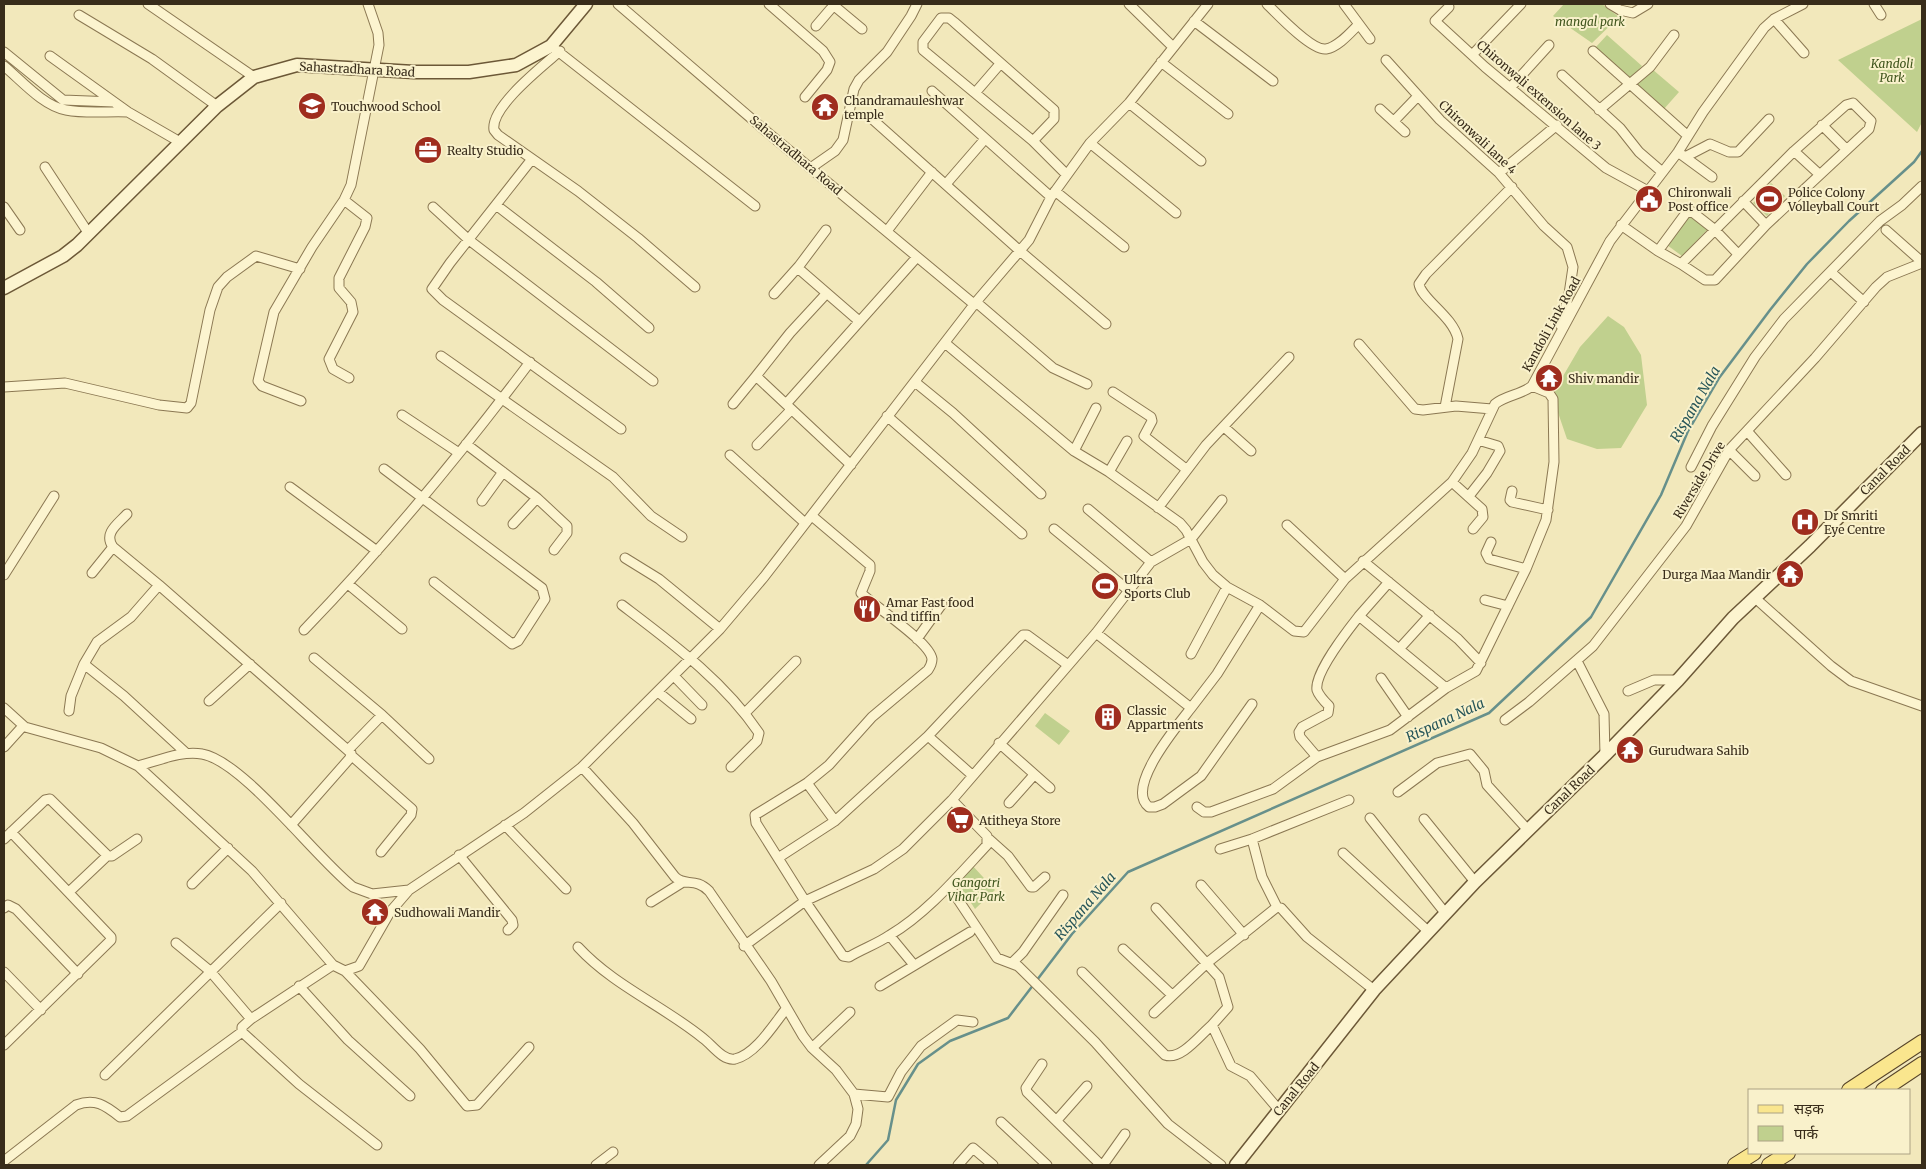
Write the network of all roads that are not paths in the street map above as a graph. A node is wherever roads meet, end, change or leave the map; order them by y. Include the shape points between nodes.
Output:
1 (148, 4) edge
2 (368, 4) edge
3 (586, 4) edge
4 (618, 4) edge
5 (768, 4) edge
6 (917, 4) edge
7 (1129, 4) edge
8 (1267, 4) edge
9 (1344, 4) edge
10 (1521, 4) edge
11 (1610, 4) edge
12 (1648, 4) edge
13 (1803, 4) edge
14 (1874, 4) edge
15 (833, 5) edge
16 (1204, 5) edge
17 (1449, 7) dead end
18 (1881, 14) dead end
19 (79, 15) dead end
20 (1774, 19) junction
21 (1194, 21) junction
22 (816, 26) dead end
23 (1358, 26) junction
24 (862, 29) dead end
25 (1674, 35) dead end
26 (1370, 39) dead end
27 (1549, 45) dead end
28 (1173, 47) junction
29 (555, 49) junction
30 (1593, 51) dead end
31 (4, 52) edge
32 (1804, 53) dead end
33 (1473, 54) junction
34 (50, 56) dead end
35 (1386, 60) dead end
36 (1161, 62) junction
37 (1000, 64) junction
38 (4, 66) edge
39 (375, 69) junction
40 (1562, 74) dead end
41 (254, 77) junction
42 (1272, 81) dead end
43 (1630, 85) junction
44 (1510, 88) junction
45 (932, 91) dead end
46 (975, 93) junction
47 (1418, 96) junction
48 (805, 97) dead end
49 (114, 102) junction
50 (1129, 103) junction
51 (217, 106) junction
52 (1380, 109) dead end
53 (1600, 110) junction
54 (128, 112) junction
55 (1228, 114) dead end
56 (871, 118) dead end
57 (1769, 119) dead end
58 (1394, 121) junction
59 (1557, 125) junction
60 (1822, 125) junction
61 (1405, 132) dead end
62 (1688, 136) junction
63 (985, 139) junction
64 (1032, 141) junction
65 (180, 142) junction
66 (1090, 143) junction
67 (1846, 149) junction
68 (1794, 151) junction
69 (1681, 154) junction
70 (532, 160) junction
71 (1201, 161) dead end
72 (45, 167) dead end
73 (812, 167) junction
74 (1661, 171) junction
75 (932, 172) junction
76 (1499, 173) junction
77 (1819, 174) junction
78 (1067, 175) junction
79 (1712, 177) dead end
80 (946, 184) junction
81 (1922, 186) edge
82 (1512, 187) junction
83 (1648, 191) junction
84 (1053, 194) junction
85 (344, 200) junction
86 (1743, 201) junction
87 (496, 205) junction
88 (755, 206) dead end
89 (4, 207) edge
90 (433, 207) dead end
91 (1176, 213) dead end
92 (1766, 224) junction
93 (1621, 225) junction
94 (1714, 229) junction
95 (20, 230) dead end
96 (826, 230) dead end
97 (1886, 230) dead end
98 (887, 231) junction
99 (89, 234) junction
100 (469, 240) junction
101 (1124, 247) dead end
102 (1020, 251) junction
103 (1658, 251) junction
104 (1738, 254) junction
105 (917, 257) junction
106 (1922, 263) edge
107 (1681, 264) junction
108 (799, 266) junction
109 (300, 269) junction
110 (1832, 273) junction
111 (695, 287) dead end
112 (4, 288) edge
113 (774, 294) dead end
114 (826, 294) junction
115 (1864, 302) junction
116 (975, 304) junction
117 (859, 321) junction
118 (1106, 324) dead end
119 (649, 328) dead end
120 (1557, 341) junction
121 (946, 342) junction
122 (1359, 344) dead end
123 (441, 356) dead end
124 (1289, 357) dead end
125 (530, 362) junction
126 (756, 376) junction
127 (349, 378) dead end
128 (653, 381) dead end
129 (915, 382) junction
130 (1088, 384) dead end
131 (1532, 386) junction
132 (4, 387) edge
133 (1113, 392) dead end
134 (502, 399) junction
135 (301, 401) dead end
136 (733, 404) dead end
137 (788, 407) junction
138 (1445, 407) junction
139 (1096, 408) dead end
140 (1492, 409) junction
141 (402, 415) dead end
142 (887, 416) junction
143 (1224, 427) junction
144 (622, 429) dead end
145 (1747, 431) junction
146 (1922, 433) edge
147 (1478, 440) junction
148 (1127, 441) dead end
149 (466, 444) junction
150 (757, 445) dead end
151 (1729, 450) junction
152 (1074, 451) junction
153 (1252, 451) dead end
154 (459, 453) junction
155 (730, 456) dead end
156 (852, 465) junction
157 (1691, 466) dead end
158 (384, 469) dead end
159 (1186, 469) junction
160 (503, 472) junction
161 (1109, 472) junction
162 (1786, 475) dead end
163 (1755, 476) dead end
164 (1452, 482) junction
165 (290, 487) dead end
166 (1512, 491) dead end
167 (1041, 494) dead end
168 (54, 496) dead end
169 (422, 496) junction
170 (1469, 496) junction
171 (537, 498) junction
172 (482, 500) dead end
173 (1222, 500) dead end
174 (1158, 508) junction
175 (1088, 509) dead end
176 (1548, 510) junction
177 (127, 514) dead end
178 (812, 516) junction
179 (805, 523) junction
180 (514, 524) dead end
181 (1287, 525) dead end
182 (1054, 528) dead end
183 (1473, 529) dead end
184 (1022, 534) dead end
185 (682, 537) dead end
186 (1190, 538) junction
187 (1490, 542) dead end
188 (113, 547) junction
189 (377, 550) junction
190 (554, 550) dead end
191 (625, 558) dead end
192 (1363, 561) junction
193 (1151, 562) junction
194 (1526, 569) junction
195 (92, 573) dead end
196 (4, 575) edge
197 (1344, 579) junction
198 (434, 582) dead end
199 (1389, 582) junction
200 (348, 584) junction
201 (159, 585) junction
202 (1227, 587) junction
203 (1128, 590) junction
204 (1754, 598) junction
205 (1485, 600) dead end
206 (942, 604) dead end
207 (622, 605) dead end
208 (1260, 605) junction
209 (1508, 606) junction
210 (1430, 615) junction
211 (1359, 616) junction
212 (402, 629) dead end
213 (720, 629) junction
214 (304, 630) dead end
215 (1096, 633) junction
216 (917, 638) junction
217 (1400, 648) junction
218 (1191, 654) dead end
219 (314, 658) dead end
220 (690, 659) junction
221 (796, 661) dead end
222 (1577, 662) junction
223 (1481, 663) junction
224 (84, 664) junction
225 (250, 664) junction
226 (1068, 665) junction
227 (674, 676) junction
228 (1381, 678) dead end
229 (1678, 680) junction
230 (1446, 688) junction
231 (1628, 691) dead end
232 (658, 692) junction
233 (209, 701) dead end
234 (1252, 704) dead end
235 (702, 705) dead end
236 (1922, 706) edge
237 (4, 708) edge
238 (1191, 708) junction
239 (69, 711) dead end
240 (745, 713) junction
241 (382, 716) junction
242 (1408, 717) junction
243 (691, 719) dead end
244 (1505, 720) dead end
245 (23, 726) junction
246 (928, 736) junction
247 (999, 744) junction
248 (4, 747) edge
249 (350, 753) junction
250 (186, 754) junction
251 (1605, 755) junction
252 (1317, 757) junction
253 (429, 759) dead end
254 (138, 766) junction
255 (730, 767) dead end
256 (582, 768) junction
257 (972, 775) junction
258 (1034, 775) junction
259 (807, 783) junction
260 (1050, 788) dead end
261 (1398, 792) dead end
262 (952, 800) junction
263 (1348, 800) dead end
264 (1009, 803) dead end
265 (1197, 807) dead end
266 (1370, 818) dead end
267 (1424, 819) dead end
268 (835, 821) junction
269 (505, 825) junction
270 (291, 826) junction
271 (1527, 829) junction
272 (12, 832) junction
273 (4, 839) edge
274 (137, 839) dead end
275 (988, 839) junction
276 (1252, 839) junction
277 (228, 848) junction
278 (1220, 849) dead end
279 (380, 852) dead end
280 (1343, 852) dead end
281 (459, 855) junction
282 (107, 856) junction
283 (778, 858) junction
284 (1045, 877) dead end
285 (682, 882) junction
286 (1475, 882) junction
287 (192, 884) dead end
288 (1201, 885) dead end
289 (949, 886) junction
290 (566, 889) dead end
291 (409, 890) junction
292 (68, 892) junction
293 (1063, 895) dead end
294 (651, 902) dead end
295 (805, 902) junction
296 (281, 903) junction
297 (1277, 906) junction
298 (4, 908) edge
299 (1156, 908) dead end
300 (1446, 914) junction
301 (508, 930) dead end
302 (970, 932) dead end
303 (1429, 932) junction
304 (1244, 934) junction
305 (890, 936) junction
306 (176, 943) dead end
307 (744, 946) junction
308 (578, 947) dead end
309 (1123, 949) dead end
310 (1207, 963) junction
311 (333, 965) junction
312 (914, 965) junction
313 (1015, 965) junction
314 (210, 971) junction
315 (346, 971) junction
316 (4, 972) edge
317 (1082, 972) dead end
318 (78, 974) junction
319 (299, 986) junction
320 (880, 986) dead end
321 (1374, 990) junction
322 (1172, 994) junction
323 (786, 1009) junction
324 (41, 1010) junction
325 (850, 1012) dead end
326 (1154, 1013) dead end
327 (251, 1019) junction
328 (973, 1022) dead end
329 (1212, 1025) junction
330 (242, 1032) junction
331 (1922, 1042) edge
332 (4, 1045) edge
333 (529, 1047) dead end
334 (812, 1048) junction
335 (1042, 1064) dead end
336 (1922, 1064) edge
337 (105, 1075) dead end
338 (1087, 1086) dead end
339 (1851, 1089) edge
340 (1884, 1089) edge
341 (854, 1094) junction
342 (410, 1096) dead end
343 (1279, 1110) junction
344 (1057, 1120) junction
345 (1001, 1122) dead end
346 (1125, 1134) dead end
347 (377, 1144) dead end
348 (614, 1152) dead end
349 (1752, 1154) edge
350 (1786, 1154) edge
351 (4, 1162) edge
352 (596, 1165) edge
353 (819, 1165) edge
354 (958, 1165) edge
355 (993, 1165) edge
356 (1047, 1165) edge
357 (1102, 1165) edge
358 (1221, 1165) edge
359 (1236, 1165) edge
360 (1735, 1165) edge
361 (1769, 1165) edge

1 - 41 street
2 - 39 street via 378,33
3 - 29 street, Sahastradhara Road
4 - 73 street, Sahastradhara Road
5 - 48 street via 824,51 830,62
6 - 73 street via 887,52 854,89 843,140 835,151
7 - 28 street
8 - 23 street via 1296,31 1321,48 1327,49
9 - 23 street
10 - 33 street
11 - 12 street via 1633,13
13 - 20 street, Kandoli Link Road
14 - 18 street
15 - 22 street
15 - 24 street
16 - 21 street
17 - 33 street, Chironwali extension lane 3 via 1435,21
19 - 51 street via 152,59
20 - 32 street
20 - 62 street, Kandoli Link Road via 1764,28
21 - 28 street
21 - 42 street
23 - 26 street
25 - 43 street via 1650,67
27 - 44 street
28 - 36 street
29 - 39 street, Sahastradhara Road via 516,65 469,72
29 - 70 street via 494,121 498,135
29 - 88 street
30 - 43 street
31 - 49 street via 63,100
33 - 44 street, Chironwali extension lane 3
34 - 49 street
35 - 47 street, Chironwali lane 4
36 - 50 street
36 - 55 street
37 - 46 street
37 - 46 street via 949,18 940,18 924,42 923,50
37 - 64 street via 1054,110 1051,123
38 - 54 street via 60,108
39 - 41 street, Sahastradhara Road via 297,65
39 - 85 street via 356,167
40 - 53 street
41 - 51 street, Sahastradhara Road
43 - 53 street
43 - 62 street
44 - 59 street, Chironwali extension lane 3
45 - 63 street
46 - 64 street
47 - 58 street
47 - 76 street, Chironwali lane 4
49 - 54 street
50 - 66 street
50 - 71 street
51 - 65 street, Sahastradhara Road
52 - 58 street
53 - 74 street
54 - 65 street
56 - 75 street
57 - 69 street via 1738,152 1710,144
58 - 61 street
59 - 76 street
59 - 83 street, Chironwali extension lane 3 via 1606,168
60 - 67 street
60 - 67 street via 1850,103 1871,121 1869,129
60 - 68 street
62 - 69 street, Kandoli Link Road
63 - 80 street
63 - 84 street
64 - 78 street
65 - 99 street, Sahastradhara Road
66 - 78 street
66 - 91 street
67 - 77 street
68 - 77 street
68 - 86 street
69 - 74 street, Kandoli Link Road
69 - 79 street
70 - 87 street
70 - 111 street via 578,191
72 - 99 street
73 - 98 street, Sahastradhara Road
74 - 83 street, Kandoli Link Road
75 - 80 street
75 - 98 street
76 - 82 street, Chironwali lane 4
77 - 92 street
78 - 84 street
80 - 102 street
81 - 110 street via 1880,221
82 - 120 street, Chironwali lane 4 via 1567,248 1572,258 1570,294
82 - 138 street via 1419,284 1450,321 1458,338
83 - 93 street, Kandoli Link Road
84 - 101 street
84 - 102 street
85 - 109 street
85 - 127 street via 367,218 338,278 339,288 351,302 353,312 329,359 333,369
86 - 92 street
86 - 94 street
87 - 100 street
87 - 119 street via 589,276
89 - 95 street
90 - 100 street
92 - 104 street
93 - 103 street
93 - 120 street, Kandoli Link Road
94 - 103 street via 1694,212 1688,211
94 - 104 street
94 - 107 street
96 - 108 street
97 - 106 street
98 - 105 street, Sahastradhara Road
99 - 112 street, Sahastradhara Road via 63,256
100 - 125 street via 432,286 433,291
100 - 128 street
102 - 116 street
102 - 118 street
103 - 107 street
104 - 107 street via 1712,282
105 - 116 street, Sahastradhara Road
105 - 117 street
106 - 115 street, Riverside Drive via 1887,277
108 - 113 street
108 - 114 street via 799,270
109 - 132 street via 256,256 220,284 210,310 188,408 145,402 65,383
109 - 135 street via 271,319 258,381 262,386
110 - 115 street
110 - 157 street via 1784,319 1755,357
114 - 117 street
114 - 126 street
115 - 145 street, Riverside Drive
116 - 121 street
116 - 130 street, Sahastradhara Road via 1053,368
117 - 137 street
120 - 131 street, Kandoli Link Road
121 - 129 street
121 - 152 street
122 - 138 street via 1415,409
123 - 134 street
124 - 143 street
125 - 134 street
125 - 144 street
126 - 136 street
126 - 137 street
129 - 142 street
129 - 167 street
131 - 140 street, Kandoli Link Road via 1501,399
131 - 176 street via 1549,393 1553,399 1554,462
133 - 159 street via 1151,417 1144,436
134 - 149 street
134 - 185 street via 613,477 651,516
137 - 150 street
137 - 156 street
138 - 140 street
139 - 152 street
140 - 147 street
141 - 154 street
142 - 156 street
142 - 184 street
143 - 153 street
143 - 159 street
145 - 151 street, Riverside Drive
145 - 162 street
146 - 204 street, Canal Road
147 - 164 street
147 - 170 street via 1498,446 1500,450
148 - 161 street
149 - 154 street
149 - 160 street
151 - 163 street
151 - 222 street, Riverside Drive via 1686,526 1611,625
152 - 161 street
154 - 169 street
155 - 179 street
156 - 178 street
158 - 169 street
159 - 174 street
160 - 171 street
160 - 172 street
161 - 174 street
164 - 170 street
164 - 192 street
165 - 189 street
166 - 176 street via 1512,502
168 - 196 street
169 - 189 street
169 - 198 street via 542,588 545,599 518,641 512,644
170 - 183 street via 1484,513
171 - 180 street
171 - 190 street via 568,528
173 - 186 street
174 - 186 street via 1180,522
175 - 193 street
176 - 194 street
177 - 188 street via 109,534
178 - 179 street
178 - 216 street via 870,566 861,589 863,594
179 - 213 street
181 - 197 street
182 - 203 street
186 - 193 street
186 - 202 street via 1207,568
187 - 194 street via 1486,553 1489,559
188 - 195 street
188 - 201 street
189 - 200 street
191 - 213 street via 659,579
192 - 197 street
192 - 199 street
193 - 203 street
194 - 209 street
197 - 208 street via 1308,628 1300,633
199 - 210 street
199 - 211 street
200 - 212 street
200 - 214 street
201 - 224 street via 131,617 97,642
201 - 225 street
202 - 208 street
202 - 218 street
203 - 215 street
204 - 229 street, Canal Road
204 - 236 street via 1851,681
205 - 209 street
206 - 216 street
207 - 220 street
208 - 238 street via 1217,674
209 - 223 street
210 - 217 street
210 - 223 street
211 - 217 street
211 - 252 street via 1333,649 1318,683 1317,690 1329,706 1328,714 1302,727 1299,732
213 - 220 street
215 - 226 street
215 - 238 street
216 - 259 street via 931,656 932,664 928,670 872,718 839,755
217 - 230 street
219 - 241 street
220 - 227 street
220 - 240 street
221 - 240 street
222 - 244 street, Riverside Drive
222 - 251 street via 1604,714
223 - 230 street via 1476,671
224 - 239 street via 71,696
224 - 250 street
225 - 233 street
225 - 249 street
226 - 246 street via 1023,635
226 - 247 street
227 - 232 street
227 - 235 street
228 - 242 street
229 - 231 street via 1658,679
229 - 251 street, Canal Road
230 - 242 street
232 - 243 street
232 - 256 street
234 - 238 street via 1201,776 1163,804 1152,808 1144,800 1148,769
237 - 245 street
240 - 255 street via 759,736
241 - 249 street
241 - 253 street
242 - 252 street via 1383,734
245 - 248 street
245 - 254 street via 101,748
246 - 257 street
246 - 268 street
247 - 257 street
247 - 258 street
249 - 270 street
249 - 279 street via 412,809 411,816
250 - 254 street
250 - 270 street via 211,756 226,765
251 - 271 street, Canal Road
252 - 265 street via 1272,788 1211,812
254 - 277 street
256 - 269 street
256 - 285 street via 633,823 674,878
257 - 262 street
258 - 260 street
258 - 264 street
259 - 268 street
259 - 283 street via 755,815 756,823
261 - 271 street via 1437,763 1470,754 1484,772 1487,785
262 - 275 street
262 - 295 street via 887,862
263 - 276 street
266 - 300 street
267 - 286 street
268 - 283 street
269 - 281 street
269 - 290 street
270 - 291 street via 360,891 381,894
271 - 286 street, Canal Road
272 - 273 street
272 - 282 street via 45,800 50,800
272 - 292 street
274 - 282 street
275 - 284 street via 1008,856 1031,887
275 - 289 street via 987,845
276 - 278 street
276 - 297 street via 1262,877
277 - 287 street
277 - 296 street
280 - 303 street
281 - 291 street
281 - 301 street via 512,920
282 - 292 street
283 - 295 street
285 - 294 street
285 - 307 street via 699,883 709,891
286 - 300 street, Canal Road
288 - 304 street
289 - 305 street
289 - 313 street via 995,955
291 - 315 street via 390,912 363,962
292 - 318 street via 111,936 110,943
293 - 313 street
295 - 305 street via 844,956 849,957
295 - 307 street
296 - 311 street
296 - 314 street
297 - 304 street
297 - 321 street via 1317,946
298 - 318 street via 11,905 16,909
299 - 310 street
300 - 303 street, Canal Road
302 - 312 street
303 - 321 street, Canal Road
304 - 310 street
305 - 312 street
306 - 314 street
307 - 323 street via 771,981
308 - 323 street via 602,969 689,1027 728,1058 738,1058 755,1047
309 - 322 street
310 - 322 street
310 - 329 street via 1219,977 1228,1004
311 - 315 street
311 - 319 street
312 - 320 street
313 - 358 street via 1095,1042 1168,1124
314 - 327 street
314 - 337 street
315 - 333 street via 420,1048 467,1106 477,1105
316 - 324 street
317 - 329 street via 1165,1055 1172,1057 1180,1053
318 - 324 street
319 - 327 street
319 - 342 street via 348,1040
321 - 343 street, Canal Road
322 - 326 street
323 - 334 street
324 - 332 street
325 - 334 street
327 - 330 street via 242,1027
328 - 341 street via 957,1020 921,1046 901,1072 888,1097
329 - 343 street via 1231,1066 1250,1076
330 - 347 street via 299,1084
330 - 351 street via 127,1116 120,1117 97,1102 83,1102
331 - 339 main road
334 - 341 street via 836,1070
335 - 344 street via 1026,1088 1027,1092
336 - 340 main road
338 - 344 street
341 - 353 street via 858,1109 856,1124 850,1136
343 - 359 street, Canal Road
344 - 357 street
345 - 356 street
346 - 357 street
348 - 352 street
349 - 360 main road
350 - 361 main road
354 - 355 street via 973,1148

